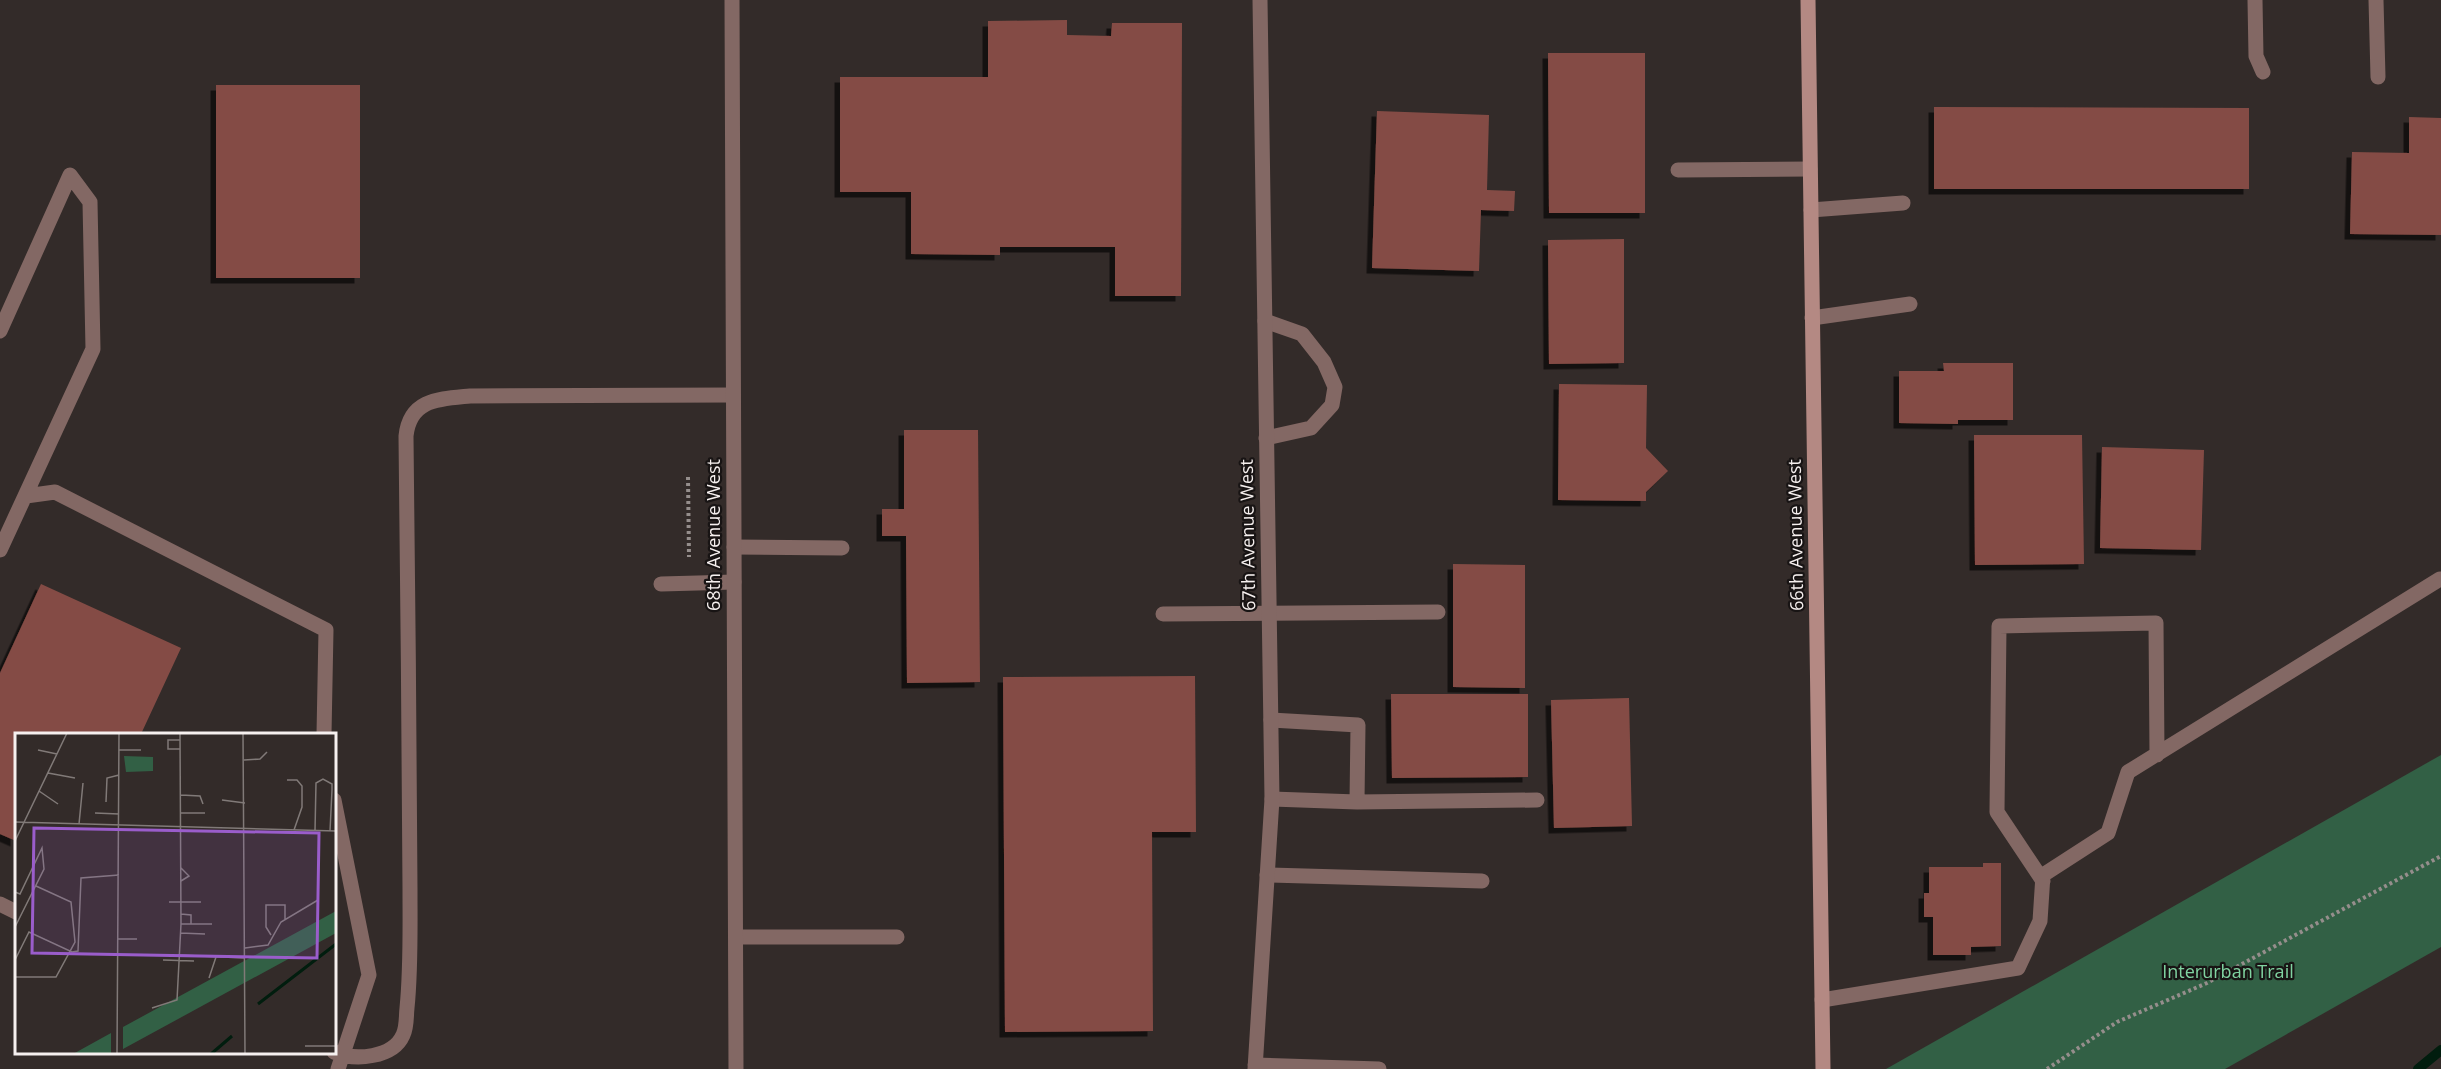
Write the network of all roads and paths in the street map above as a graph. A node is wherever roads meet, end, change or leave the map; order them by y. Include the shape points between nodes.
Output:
1 (732, 0) edge
2 (1260, 0) edge
3 (1808, 0) edge
4 (2255, 0) edge
5 (2376, 0) edge
6 (2263, 72) dead end
7 (2378, 77) dead end
8 (1810, 169) junction
9 (1678, 170) dead end
10 (1903, 203) dead end
11 (1811, 210) junction
12 (1910, 304) dead end
13 (1812, 318) junction
14 (1265, 321) junction
15 (0, 331) edge
16 (733, 395) junction
17 (1266, 438) junction
18 (688, 477) dead end
19 (26, 496) junction
20 (734, 548) junction
21 (842, 548) dead end
22 (0, 550) edge
23 (2440, 579) edge
24 (734, 582) junction
25 (661, 584) dead end
26 (690, 584) junction
27 (1438, 612) dead end
28 (1163, 614) dead end
29 (1269, 614) junction
30 (1271, 720) junction
31 (324, 733) edge
32 (2157, 754) junction
33 (1272, 799) junction
34 (1537, 800) dead end
35 (1357, 802) junction
36 (336, 810) edge
37 (2441, 855) edge
38 (1267, 875) junction
39 (1482, 881) dead end
40 (2043, 881) junction
41 (0, 904) edge
42 (15, 912) edge
43 (736, 937) junction
44 (897, 937) dead end
45 (1822, 1000) junction
46 (339, 1059) edge
47 (1255, 1067) edge
48 (736, 1069) edge
49 (1379, 1069) edge
50 (1823, 1069) edge
51 (2047, 1069) edge

1 - 16 street, 68th Avenue West
2 - 14 street, 67th Avenue West
3 - 8 main road, 66th Avenue West
4 - 6 street via 2256,56
5 - 7 street
8 - 9 street
8 - 11 main road, 66th Avenue West
10 - 11 street
11 - 13 main road, 66th Avenue West
12 - 13 street
13 - 45 main road, 66th Avenue West
14 - 17 street, 67th Avenue West
14 - 17 street via 1302,334 1324,362 1335,387 1332,405 1311,428
15 - 19 street via 70,175 90,202 93,349
16 - 20 street, 68th Avenue West
16 - 46 street via 450,398 426,404 413,413 408,423 410,927 406,1023 403,1036 381,1054
17 - 29 street, 67th Avenue West
18 - 26 path
19 - 22 street
19 - 31 street via 55,492 326,630
20 - 21 street
20 - 24 street, 68th Avenue West
23 - 32 street
24 - 26 street
24 - 43 street, 68th Avenue West
25 - 26 street
27 - 29 street
28 - 29 street
29 - 30 street, 67th Avenue West
30 - 33 street, 67th Avenue West
30 - 35 street via 1358,724
32 - 40 street via 2128,772 2108,833 2043,876
32 - 40 street via 2156,623 1999,626 1997,812
33 - 35 street
33 - 38 street, 67th Avenue West
34 - 35 street
36 - 46 street via 369,975
37 - 51 path via 2207,983 2116,1022
38 - 39 street
38 - 47 street, 67th Avenue West
40 - 45 street via 2040,921 2018,968
41 - 42 street
43 - 44 street
43 - 48 street, 68th Avenue West
45 - 50 main road, 66th Avenue West
47 - 49 street

